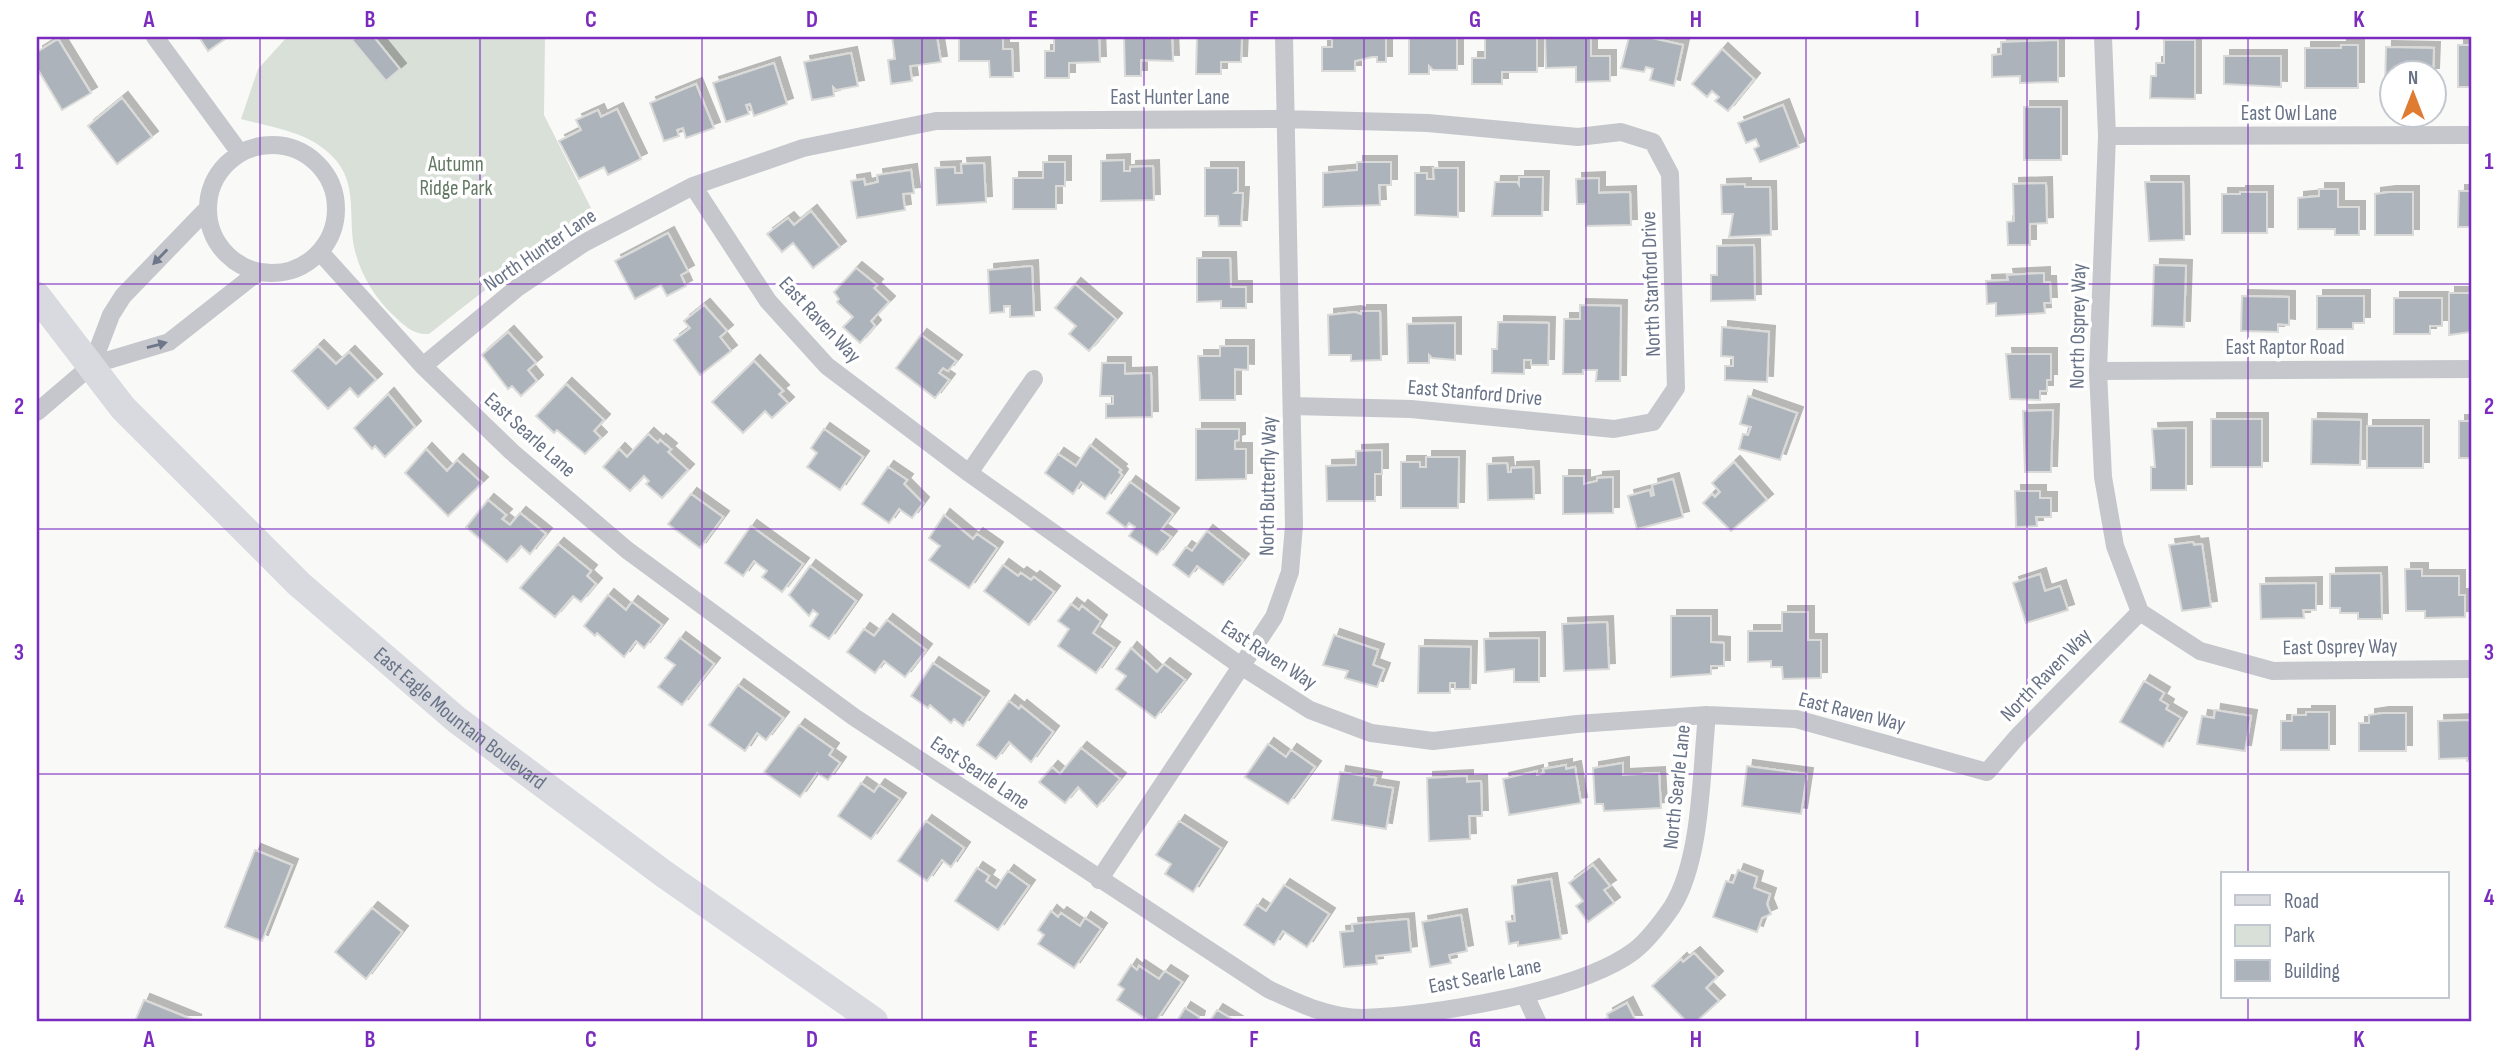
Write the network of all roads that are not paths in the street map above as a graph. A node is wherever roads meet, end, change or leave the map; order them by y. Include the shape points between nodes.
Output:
1 (155, 37) edge
2 (1284, 37) edge
3 (2103, 37) edge
4 (1284, 119) junction
5 (2471, 135) edge
6 (2107, 136) junction
7 (1653, 142) joint
8 (240, 153) junction
9 (693, 186) junction
10 (208, 208) junction
11 (320, 252) junction
12 (258, 272) junction
13 (37, 296) edge
14 (92, 365) junction
15 (423, 366) junction
16 (2471, 369) edge
17 (2098, 371) junction
18 (1034, 379) dead end
19 (1292, 406) junction
20 (37, 412) edge
21 (1653, 422) joint
22 (969, 474) junction
23 (2140, 612) junction
24 (1241, 666) junction
25 (2471, 668) edge
26 (1707, 715) junction
27 (1987, 772) joint
28 (1691, 864) joint
29 (1099, 880) junction
30 (1525, 995) junction
31 (874, 1021) edge
32 (1537, 1021) edge

1 - 8 street
2 - 4 street, North Butterfly Way
3 - 6 street, North Osprey Way
4 - 7 street, East Hunter Lane via 1428,122 1578,137 1621,132
4 - 9 street, East Hunter Lane via 936,121 803,148
4 - 19 street, North Butterfly Way
5 - 6 street, East Owl Lane
6 - 17 street, North Osprey Way
7 - 21 street, North Stanford Drive via 1670,174 1676,388
8 - 10 street via 216,177
8 - 11 street via 272,145 293,148 312,158 326,174 336,214
9 - 15 street, North Hunter Lane via 584,243 517,289
9 - 22 street, East Raven Way via 768,301 827,366
10 - 12 street via 211,230 222,249
10 -> 14 street via 123,296
11 - 12 street via 281,272
11 - 15 street, East Searle Lane
14 -> 12 street via 169,342
13 - 14 main road, East Eagle Mountain Boulevard
14 - 20 street
14 - 31 main road, East Eagle Mountain Boulevard via 123,408 299,584 457,720 664,874
15 - 29 street, East Searle Lane via 512,452 627,550 854,717
16 - 17 street, East Raptor Road
17 - 23 street, North Osprey Way via 2103,477 2115,546
18 - 22 street
19 - 21 street, East Stanford Drive via 1411,409 1614,429
19 - 24 street, North Butterfly Way via 1290,572 1274,617
22 - 24 street, East Raven Way
23 - 25 street, East Osprey Way via 2200,651 2273,671
23 - 27 street, North Raven Way
24 - 26 street, East Raven Way via 1310,710 1371,733 1433,741
24 - 29 street, North Butterfly Way
26 - 27 street, East Raven Way via 1796,719
26 - 28 street, North Searle Lane
28 - 30 street, East Searle Lane via 1672,906 1634,951 1579,979
29 - 30 street, East Searle Lane via 1268,989 1312,1009 1362,1018
30 - 32 street

